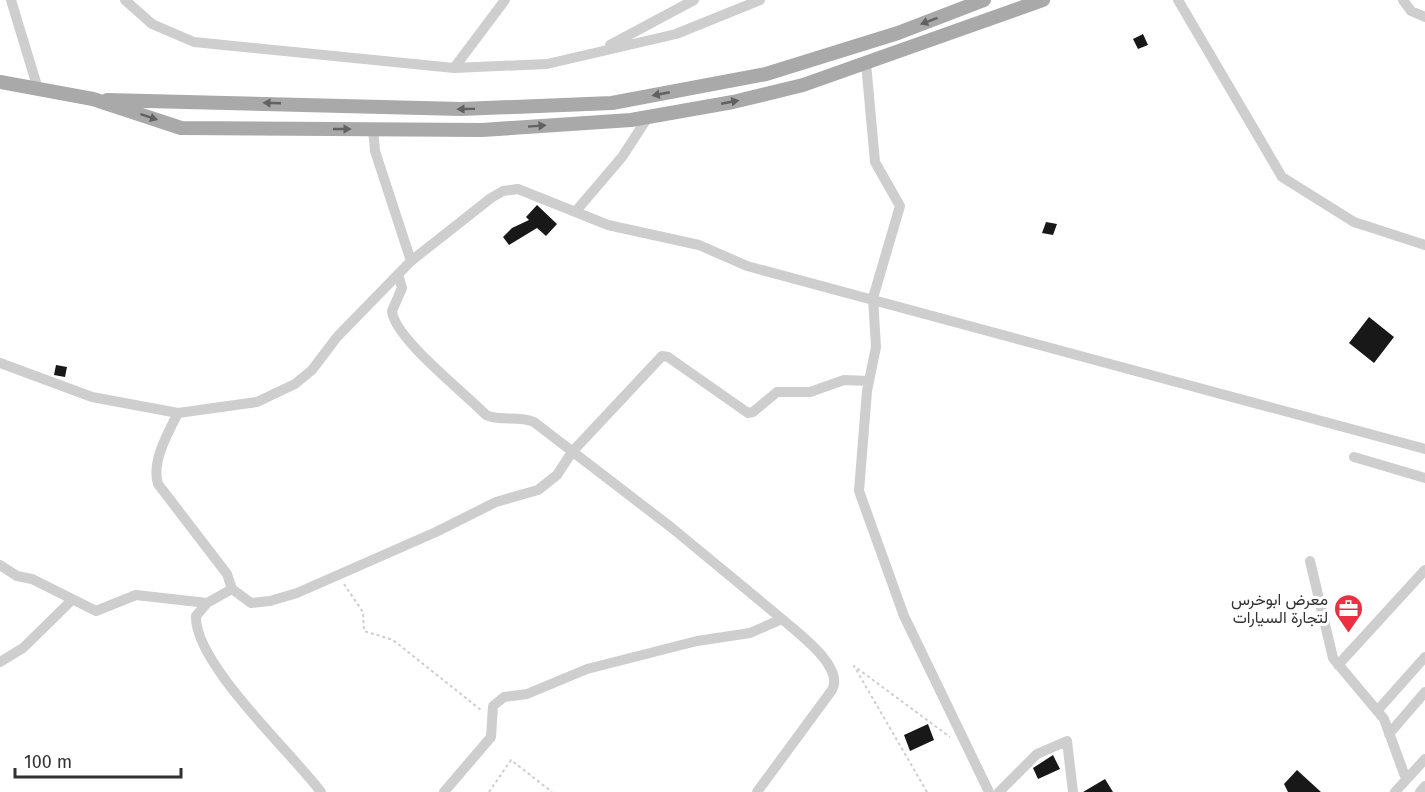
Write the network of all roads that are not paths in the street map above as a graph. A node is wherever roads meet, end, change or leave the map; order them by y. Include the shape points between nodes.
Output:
1 (11, 0) edge
2 (125, 0) edge
3 (504, 0) edge
4 (694, 0) edge
5 (760, 0) edge
6 (984, 0) edge
7 (1043, 0) edge
8 (1178, 0) edge
9 (1403, 0) edge
10 (1425, 17) edge
11 (595, 53) junction
12 (866, 63) junction
13 (454, 68) junction
14 (0, 82) edge
15 (38, 89) junction
16 (93, 99) junction
17 (648, 117) junction
18 (373, 129) junction
19 (576, 211) junction
20 (1425, 245) edge
21 (411, 261) junction
22 (398, 274) junction
23 (873, 298) junction
24 (0, 363) edge
25 (869, 381) junction
26 (178, 413) junction
27 (1425, 449) edge
28 (572, 452) junction
29 (1354, 457) dead end
30 (1425, 478) edge
31 (1310, 561) dead end
32 (0, 565) edge
33 (1425, 570) edge
34 (232, 589) junction
35 (72, 600) junction
36 (207, 603) junction
37 (782, 619) junction
38 (1425, 657) edge
39 (0, 662) edge
40 (1338, 665) junction
41 (1425, 692) edge
42 (1377, 711) junction
43 (1389, 734) junction
44 (1425, 759) edge
45 (1406, 780) junction
46 (1425, 786) edge
47 (321, 792) edge
48 (444, 792) edge
49 (758, 792) edge
50 (988, 792) edge
51 (999, 792) edge
52 (1073, 792) edge
53 (1395, 792) edge
54 (1420, 792) edge

1 - 15 street
2 - 13 street via 152,24 194,42
3 - 13 street
4 - 11 street
5 - 11 street via 676,34
6 -> 16 main road via 897,33 766,74 612,103 461,109
7 - 12 main road
8 - 20 street via 1282,177 1354,222
9 - 10 street via 1411,11
11 - 13 street via 547,64
17 -> 12 main road via 803,85
12 - 23 street via 875,162 900,206
14 - 15 main road
15 - 16 main road
16 -> 18 main road via 181,128
18 -> 17 main road via 482,130
17 - 19 street
18 - 21 street via 375,151
19 - 21 street via 518,189 503,191
19 - 23 street via 608,225 699,244 747,266
21 - 22 street
22 - 26 street via 295,384 257,402
22 - 28 street via 402,288 392,316 410,342 486,415 534,422
23 - 25 street via 876,347
23 - 27 street
24 - 26 street via 92,397
25 - 28 street via 844,380 810,392 777,392 748,413 662,356
25 - 50 street via 859,490 904,616
26 - 34 street via 161,452 158,484 227,574
28 - 34 street via 557,475 538,490 496,502 297,592 260,603 243,598
28 - 37 street
29 - 30 street
31 - 40 street via 1333,658
32 - 35 street
33 - 40 street
34 - 36 street
35 - 36 street via 96,611 136,595
35 - 39 street via 22,648
36 - 47 street via 200,609 196,622 207,653 258,720
37 - 48 street via 750,633 697,641 605,664 527,694 504,696 493,706 491,737
37 - 49 street via 830,665 836,680
38 - 42 street
40 - 42 street
41 - 43 street
42 - 43 street
43 - 45 street
44 - 45 street
45 - 53 street
46 - 54 street
51 - 52 street via 1037,754 1067,741

